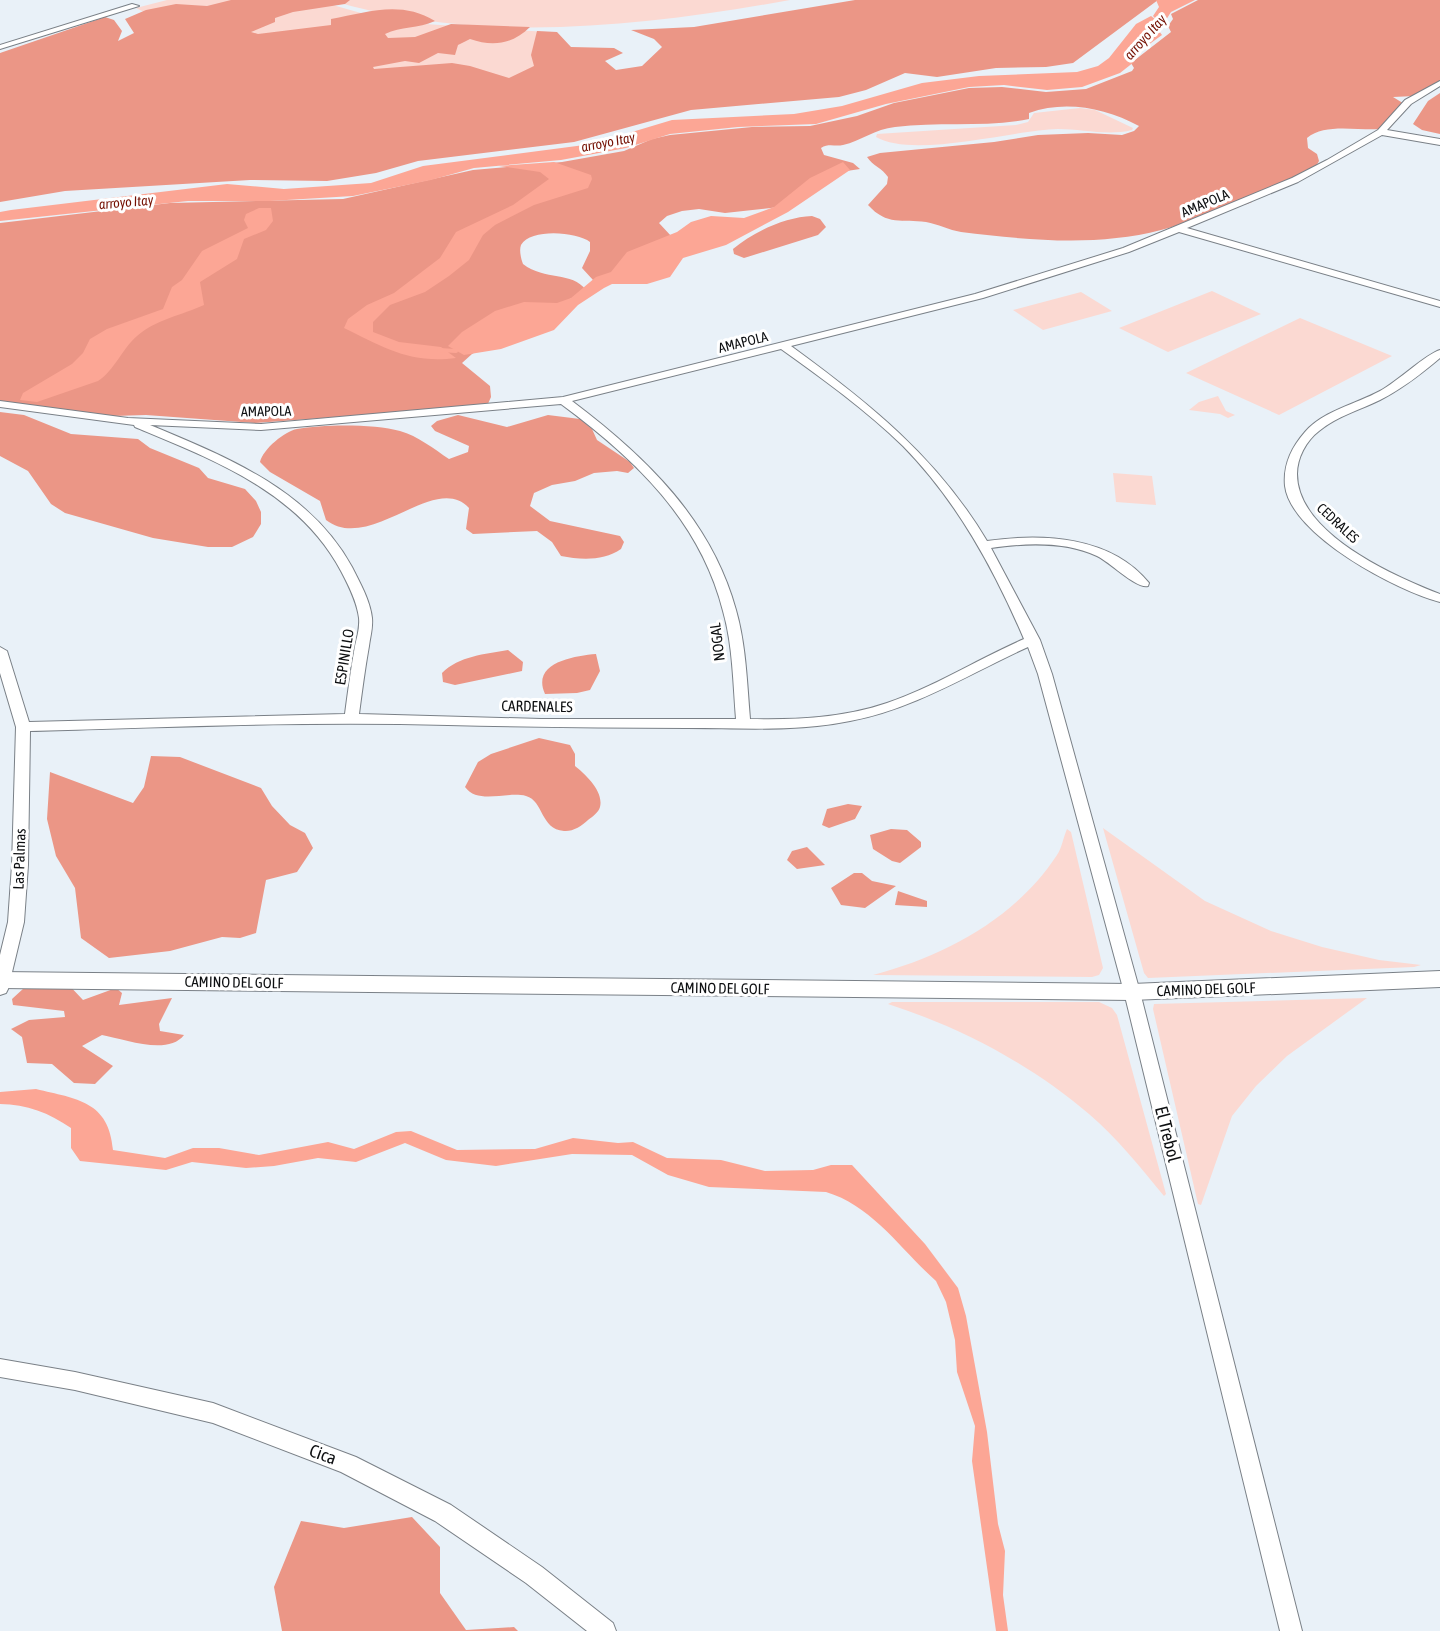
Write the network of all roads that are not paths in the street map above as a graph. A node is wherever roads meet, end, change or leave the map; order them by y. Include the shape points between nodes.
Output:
1 (124, 0) edge
2 (0, 47) edge
3 (1440, 83) edge
4 (1380, 132) junction
5 (1440, 142) edge
6 (1180, 229) junction
7 (1440, 304) edge
8 (784, 346) junction
9 (1440, 353) edge
10 (563, 400) junction
11 (0, 404) edge
12 (128, 421) junction
13 (983, 545) junction
14 (1143, 584) dead end
15 (1440, 598) edge
16 (1033, 640) junction
17 (0, 651) edge
18 (351, 718) junction
19 (744, 725) junction
20 (23, 727) junction
21 (1440, 979) edge
22 (1, 982) edge
23 (1132, 992) junction
24 (0, 1368) edge
25 (605, 1631) edge
26 (1291, 1631) edge

1 - 2 street via 135,6
3 - 4 street, AMAPOLA via 1408,102
4 - 5 street
4 - 6 street, AMAPOLA via 1295,180
6 - 7 street
6 - 8 street, AMAPOLA via 1092,262 990,293
8 - 10 street, AMAPOLA
8 - 13 street, El Trebol via 844,390 921,459 952,496
9 - 15 street, CEDRALES via 1400,385 1310,432 1294,455 1290,478 1302,510 1349,555 1383,575
10 - 12 street, AMAPOLA via 261,427
10 - 19 street, NOGAL via 620,444 659,481 684,509 712,558 730,612
11 - 12 street, AMAPOLA
12 - 18 street, ESPINILLO via 211,455 285,496 311,518 348,567 366,623
13 - 14 street via 1018,540 1096,551
13 - 16 street, El Trebol
16 - 19 street, CARDENALES via 892,706 809,723
16 - 23 street, El Trebol via 1046,674
17 - 20 street
18 - 19 street, CARDENALES
18 - 20 street, CARDENALES
20 - 22 street, Las Palmas via 20,876 16,922
21 - 23 street, CAMINO DEL GOLF
22 - 23 street, CAMINO DEL GOLF
23 - 26 street, El Trebol
24 - 25 street, Cica via 213,1413 348,1464 443,1513 534,1575

